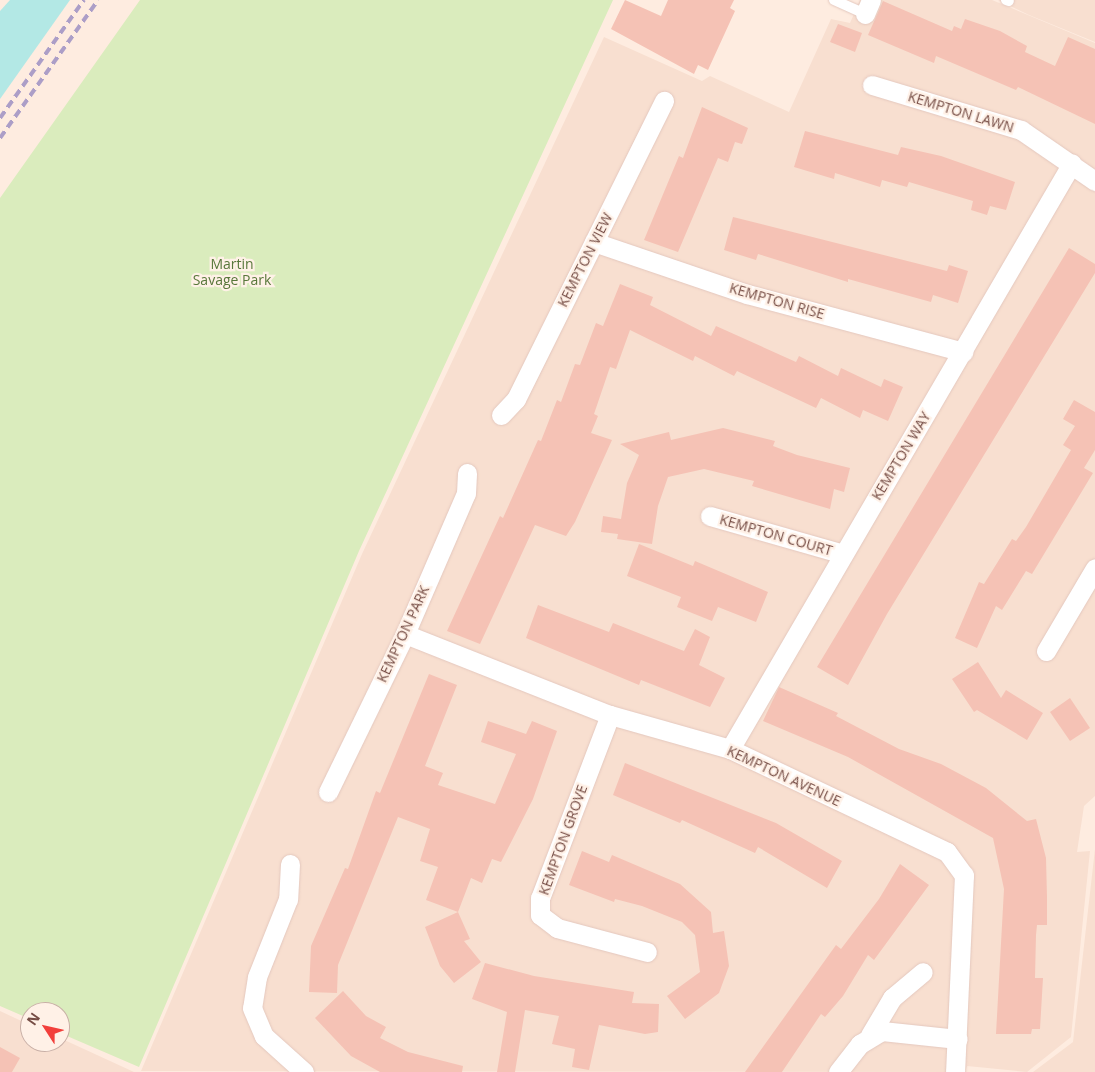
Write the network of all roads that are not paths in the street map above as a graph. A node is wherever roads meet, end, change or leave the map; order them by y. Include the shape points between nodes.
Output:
1 (834, 0) edge
2 (868, 7) edge
3 (872, 85) dead end
4 (664, 101) dead end
5 (1072, 163) junction
6 (1095, 181) edge
7 (594, 242) junction
8 (963, 352) junction
9 (501, 415) dead end
10 (467, 473) dead end
11 (710, 516) dead end
12 (843, 554) junction
13 (1095, 568) edge
14 (405, 634) junction
15 (1046, 651) dead end
16 (610, 716) junction
17 (730, 749) junction
18 (328, 792) dead end
19 (290, 864) dead end
20 (647, 952) dead end
21 (923, 972) dead end
22 (870, 1035) junction
23 (958, 1038) junction
24 (304, 1072) edge
25 (838, 1072) edge
26 (954, 1072) edge

1 - 2 lane
3 - 5 street, KEMPTON LAWN via 1021,130
4 - 7 street, KEMPTON VIEW
5 - 6 street, KEMPTON LAWN
5 - 8 street, KEMPTON WAY
7 - 8 street, KEMPTON RISE via 748,294
7 - 9 street, KEMPTON VIEW via 516,399
8 - 12 street, KEMPTON WAY
10 - 14 street, KEMPTON PARK via 466,493
11 - 12 street, KEMPTON COURT
12 - 17 street, KEMPTON WAY
13 - 15 street
14 - 16 street, KEMPTON AVENUE
14 - 18 street, KEMPTON PARK
16 - 17 street, KEMPTON AVENUE
16 - 20 street, KEMPTON GROVE via 540,898 540,915 557,928
17 - 23 street, KEMPTON AVENUE via 947,852 957,862 964,875
19 - 24 street via 288,898 257,977 252,1008 264,1036
21 - 22 street via 892,998
22 - 23 street via 882,1031
22 - 25 street
23 - 26 street, KEMPTON AVENUE

